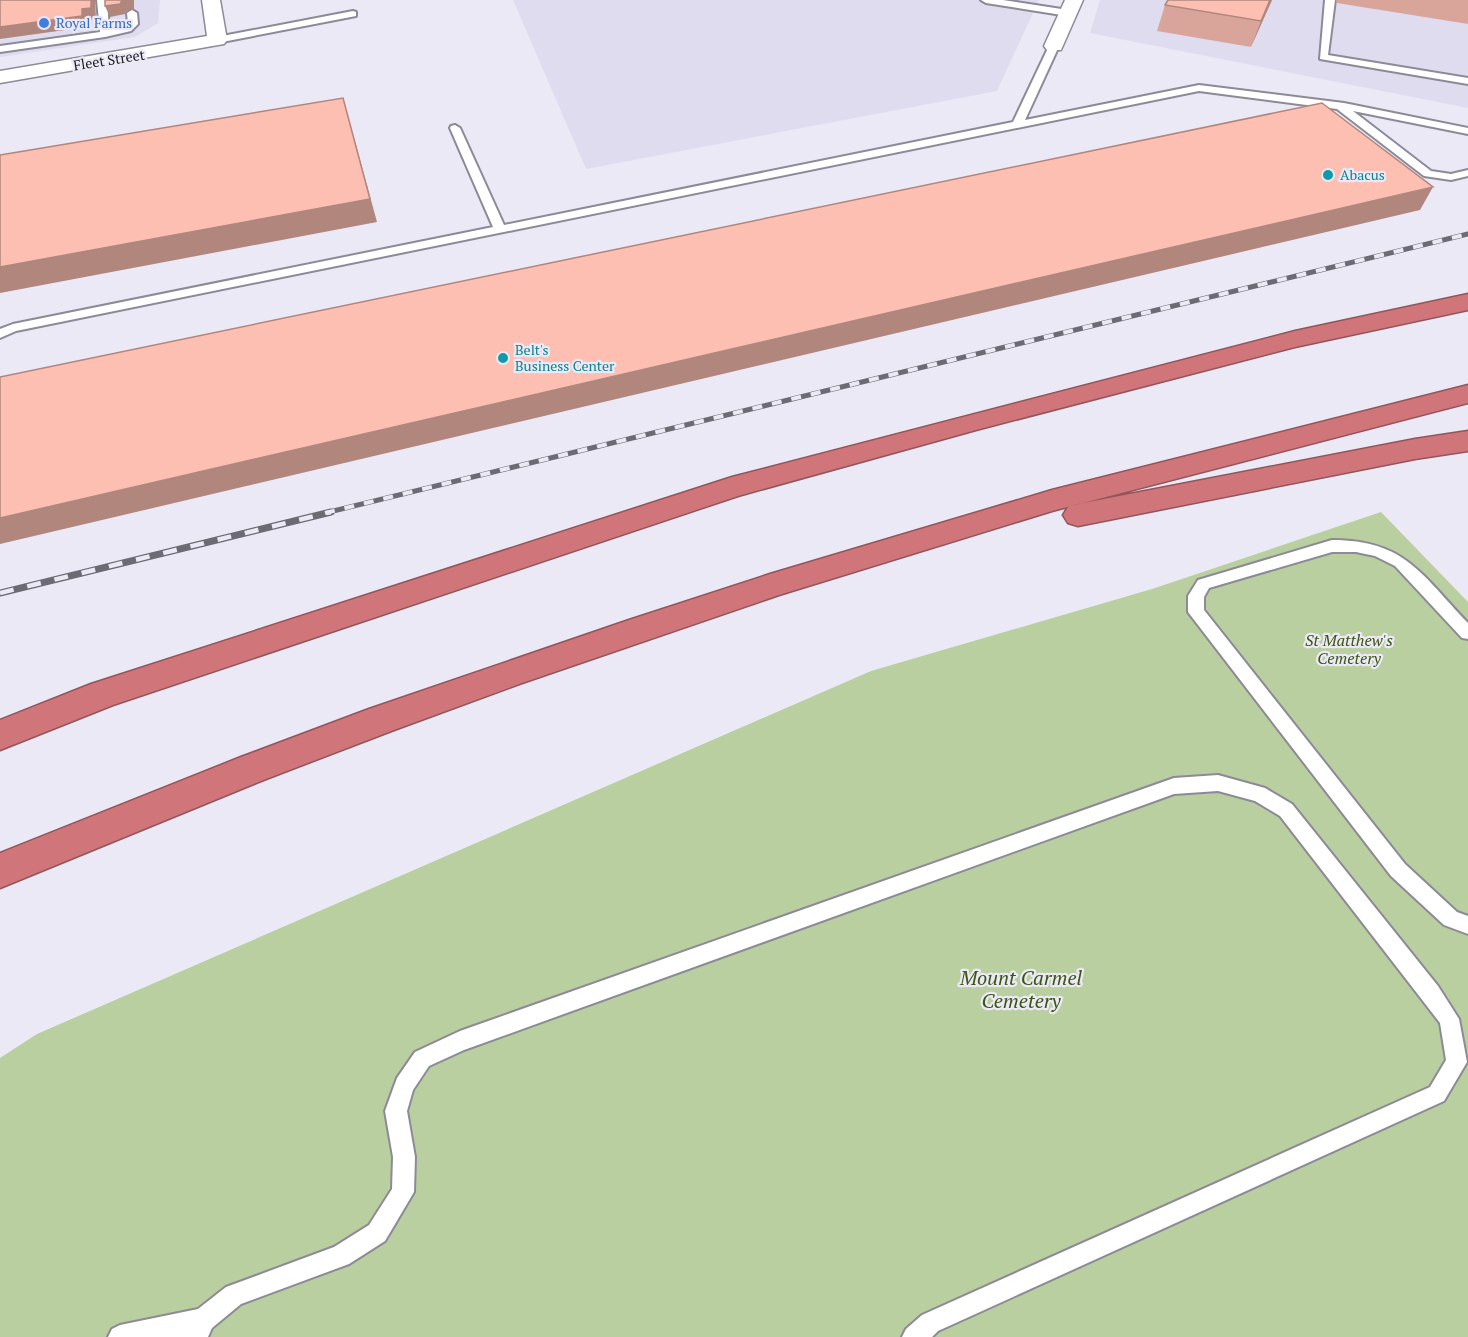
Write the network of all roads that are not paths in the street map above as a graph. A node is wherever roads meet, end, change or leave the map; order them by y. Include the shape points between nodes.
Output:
1 (102, 0) edge
2 (212, 0) edge
3 (986, 0) edge
4 (1330, 0) edge
5 (1071, 7) edge
6 (132, 14) dead end
7 (353, 14) dead end
8 (105, 34) junction
9 (218, 40) junction
10 (1054, 46) joint
11 (0, 49) edge
12 (0, 78) edge
13 (1468, 81) edge
14 (1340, 106) junction
15 (1018, 123) junction
16 (455, 128) dead end
17 (1468, 131) edge
18 (1468, 173) edge
19 (500, 229) junction
20 (1468, 302) edge
21 (0, 334) edge
22 (1468, 394) edge
23 (1468, 441) edge
24 (778, 584) junction
25 (1468, 633) edge
26 (0, 735) edge
27 (0, 871) edge
28 (1468, 925) edge
29 (199, 1329) edge
30 (120, 1337) edge
31 (914, 1337) edge

1 - 8 lane
2 - 9 street
3 - 5 lane
4 - 13 lane via 1323,57
5 - 10 street
6 - 8 lane via 133,24 128,29
7 - 9 lane
8 - 11 lane
9 - 12 street, Fleet Street
10 - 15 lane
14 - 15 lane via 1199,88
14 - 17 lane
14 - 18 lane via 1428,174 1451,177
15 - 19 lane
16 - 19 lane
19 - 21 lane via 13,328
20 - 26 highway via 1283,342 732,487 104,694
22 - 24 highway via 1034,506
23 - 24 highway via 1046,521
24 - 27 highway via 315,743
25 - 28 lane via 1400,562 1379,551 1356,546 1332,546 1204,584 1196,596 1196,612 1398,870 1451,919
29 - 30 lane
29 - 31 lane via 234,1295 341,1256 377,1233 403,1192 404,1157 396,1112 404,1085 422,1059 460,1041 1174,786 1218,783 1258,794 1286,810 1449,1019 1457,1062 1437,1094 930,1323

